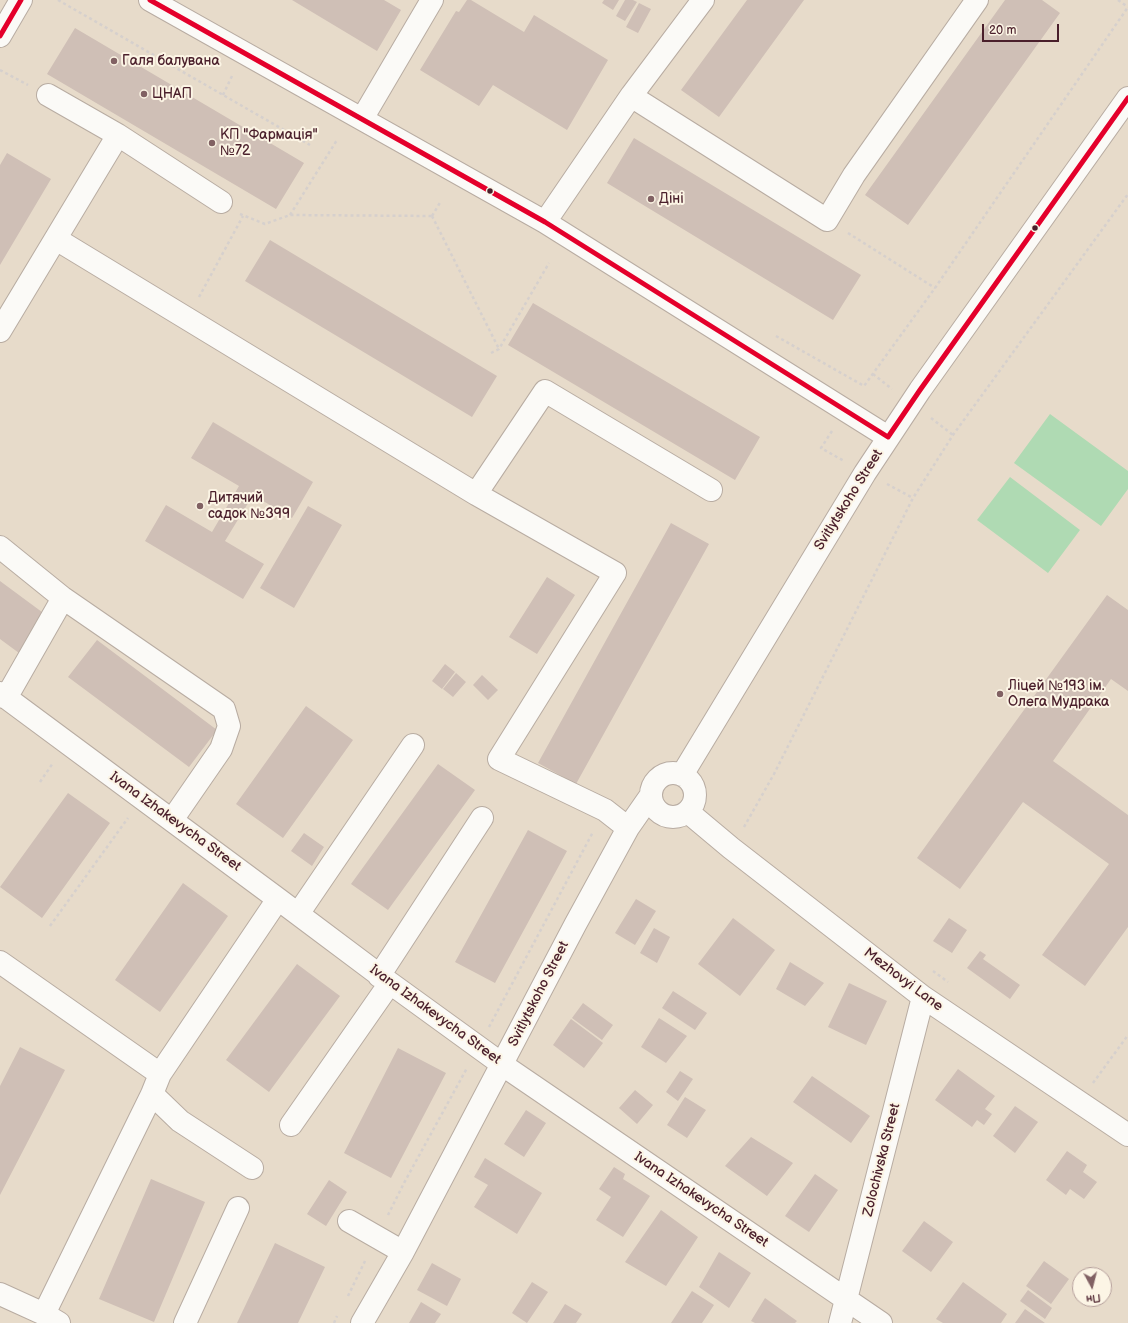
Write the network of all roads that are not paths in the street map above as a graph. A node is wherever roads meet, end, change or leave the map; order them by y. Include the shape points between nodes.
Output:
1 (21, 0) edge
2 (150, 0) edge
3 (432, 0) edge
4 (703, 0) edge
5 (976, 0) edge
6 (0, 36) edge
7 (48, 95) dead end
8 (630, 96) junction
9 (1128, 98) edge
10 (362, 119) junction
11 (118, 135) junction
12 (221, 202) road end
13 (545, 222) junction
14 (56, 238) junction
15 (0, 331) edge
16 (888, 437) junction
17 (711, 490) dead end
18 (476, 494) junction
19 (0, 547) edge
20 (63, 598) junction
21 (3, 695) edge
22 (412, 745) dead end
23 (682, 775) junction
24 (651, 795) junction
25 (688, 812) junction
26 (482, 818) dead end
27 (172, 820) junction
28 (628, 828) junction
29 (278, 899) junction
30 (298, 914) junction
31 (0, 962) edge
32 (385, 979) junction
33 (923, 997) junction
34 (503, 1064) junction
35 (160, 1074) junction
36 (152, 1094) junction
37 (291, 1125) dead end
38 (1128, 1135) edge
39 (252, 1168) dead end
40 (238, 1208) dead end
41 (348, 1221) dead end
42 (404, 1252) junction
43 (0, 1294) edge
44 (846, 1300) junction
45 (51, 1319) edge
46 (185, 1323) edge
47 (362, 1323) edge
48 (840, 1323) edge
49 (880, 1323) edge

1 - 6 street
2 - 10 street
3 - 10 street
4 - 8 street
5 - 8 street via 854,175 827,220
7 - 11 street
8 - 13 street
9 - 16 street, Svitlytskoho Street
10 - 13 street
11 - 12 street
11 - 14 street
13 - 16 street
14 - 15 street
14 - 18 street
16 - 23 street, Svitlytskoho Street via 847,500
17 - 18 street via 545,391
18 - 28 street via 615,573 499,759 605,810
19 - 20 street
20 - 21 street
20 - 27 street via 224,709 229,726 221,749
21 - 27 street, Ivana Izhakevycha Street
22 - 30 street
23 - 24 street via 668,774 661,777
23 - 25 street via 688,779 695,792 695,799
24 - 25 street via 652,802 661,814 675,817
24 - 28 street, Svitlytskoho Street
25 - 33 street, Mezhovyi Lane
26 - 32 street
27 - 29 street, Ivana Izhakevycha Street
28 - 34 street, Svitlytskoho Street
29 - 30 street, Ivana Izhakevycha Street
29 - 35 street
30 - 32 street, Ivana Izhakevycha Street
31 - 35 street
32 - 34 street, Ivana Izhakevycha Street
32 - 37 street
33 - 38 street, Mezhovyi Lane
33 - 44 street, Zolochivska Street
34 - 42 street, Svitlytskoho Street
34 - 44 street, Ivana Izhakevycha Street
35 - 36 street
36 - 39 street via 180,1121
36 - 45 street
40 - 46 street
41 - 42 street
42 - 47 street, Svitlytskoho Street
43 - 45 street
44 - 48 street, Zolochivska Street
44 - 49 street, Ivana Izhakevycha Street

